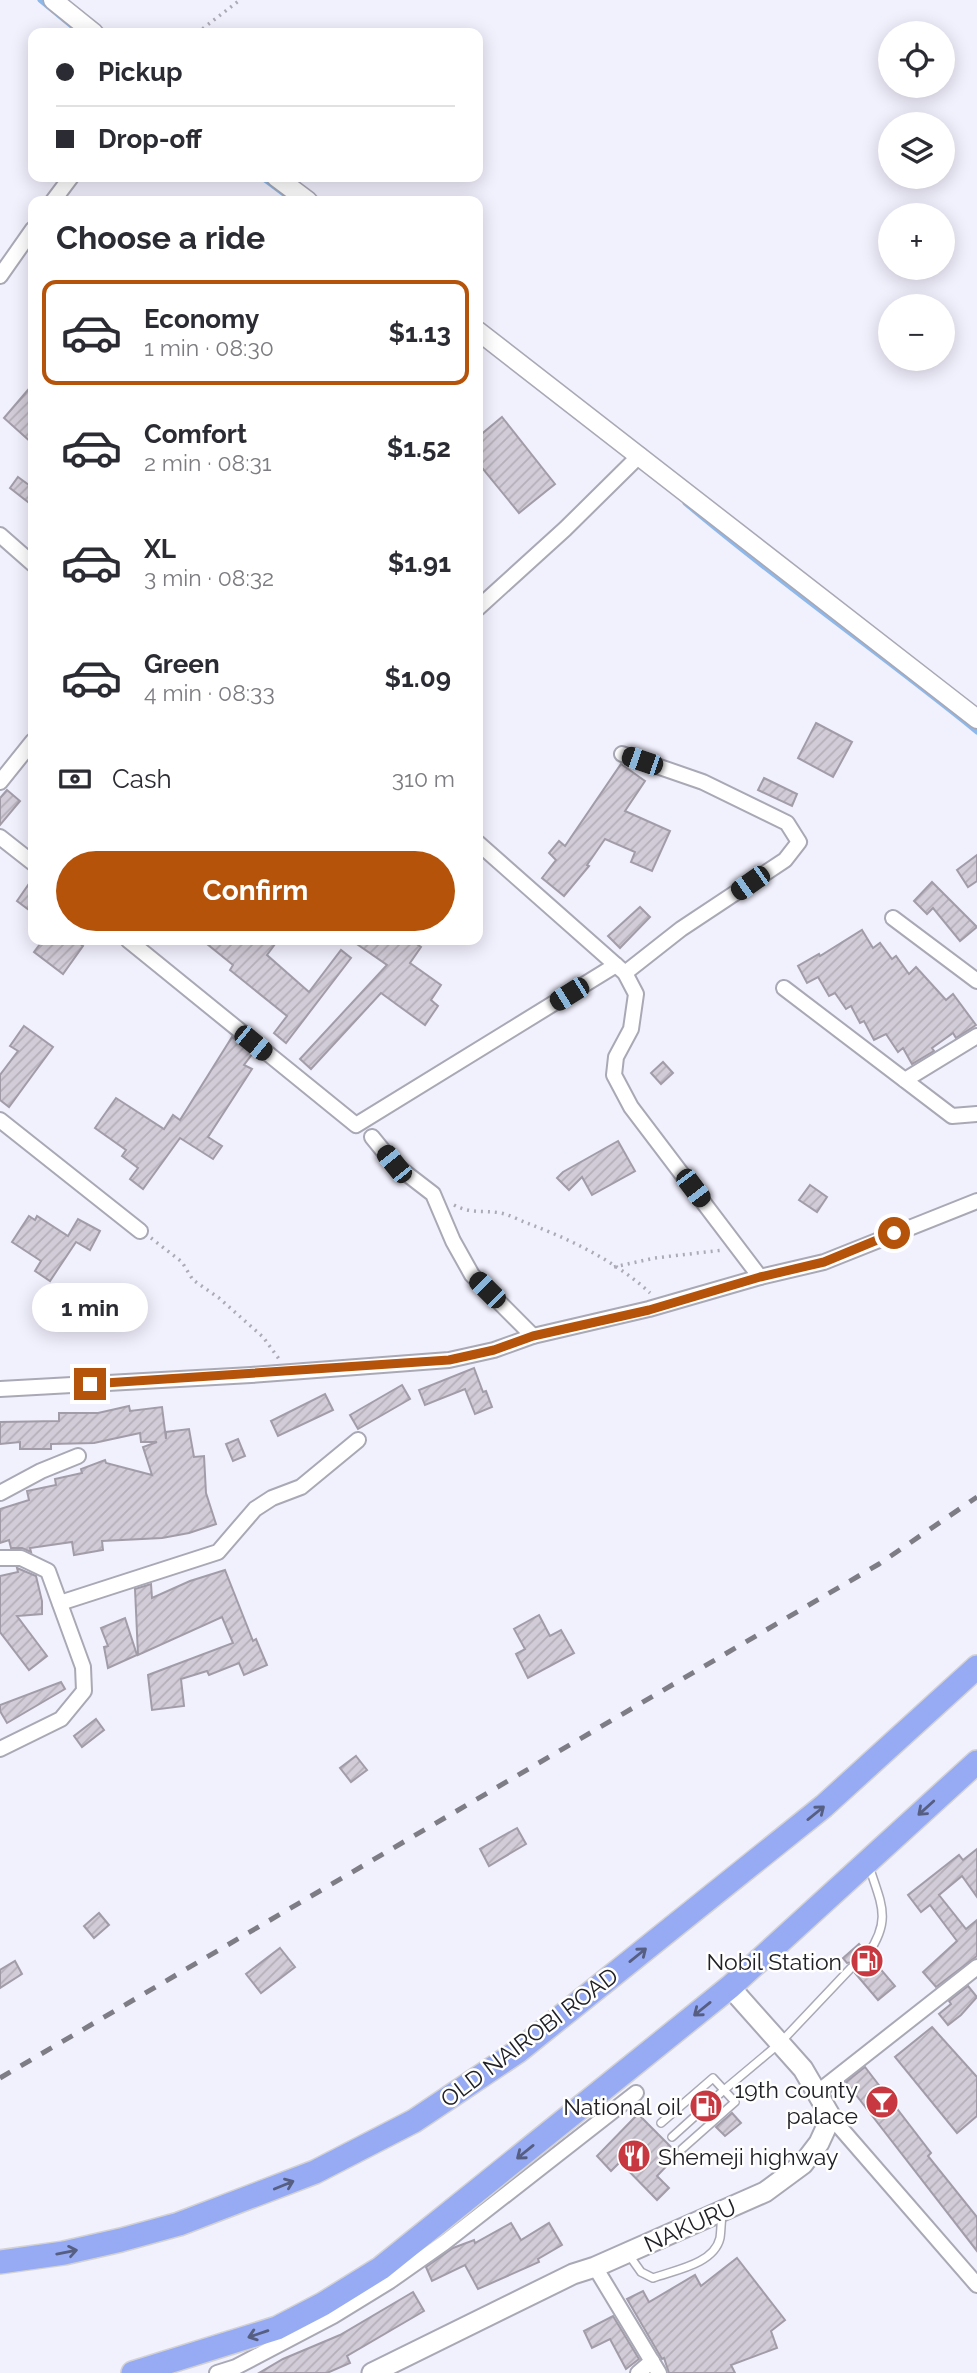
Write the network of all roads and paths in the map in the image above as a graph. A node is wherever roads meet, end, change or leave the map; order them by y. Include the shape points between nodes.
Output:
1 (53, 0) edge
2 (240, 0) edge
3 (88, 28) edge
4 (204, 28) edge
5 (283, 182) edge
6 (301, 196) edge
7 (28, 236) edge
8 (0, 276) edge
9 (483, 335) edge
10 (640, 455) junction
11 (0, 535) edge
12 (28, 560) edge
13 (483, 603) edge
14 (977, 719) edge
15 (28, 747) edge
16 (622, 754) dead end
17 (0, 782) edge
18 (0, 837) edge
19 (483, 847) edge
20 (28, 859) edge
21 (894, 918) dead end
22 (134, 945) edge
23 (621, 969) junction
24 (977, 981) edge
25 (784, 988) dead end
26 (977, 1036) edge
27 (905, 1080) junction
28 (977, 1114) edge
29 (0, 1120) edge
30 (372, 1137) dead end
31 (433, 1194) junction
32 (977, 1200) edge
33 (140, 1231) joint
34 (739, 1249) junction
35 (614, 1267) junction
36 (760, 1277) junction
37 (663, 1305) junction
38 (533, 1336) junction
39 (289, 1372) junction
40 (0, 1389) edge
41 (358, 1440) dead end
42 (79, 1456) dead end
43 (0, 1493) edge
44 (0, 1558) edge
45 (60, 1603) junction
46 (977, 1667) edge
47 (0, 1749) edge
48 (977, 1762) edge
49 (867, 1862) junction
50 (868, 1954) dead end
51 (977, 1967) edge
52 (851, 1968) dead end
53 (730, 1987) junction
54 (780, 2043) junction
55 (724, 2090) junction
56 (818, 2092) junction
57 (636, 2093) dead end
58 (831, 2117) junction
59 (661, 2123) dead end
60 (672, 2137) dead end
61 (682, 2149) dead end
62 (722, 2211) junction
63 (628, 2253) junction
64 (0, 2262) edge
65 (596, 2267) junction
66 (977, 2285) edge
67 (656, 2367) edge
68 (132, 2373) edge
69 (217, 2373) edge
70 (372, 2373) edge
71 (638, 2373) edge

1 - 3 street
2 - 4 path
5 - 6 street
7 - 8 street
9 - 10 street
10 - 13 street
10 - 14 street
11 - 12 street
15 - 17 street
16 - 23 street via 703,782 787,823 799,842 785,860
18 - 20 street
19 - 23 street
21 - 24 street
22 - 23 street via 356,1125
23 - 34 street via 636,994 631,1029 616,1057 614,1075 631,1107
25 - 27 street
26 - 27 street
27 - 28 street via 952,1116
29 - 33 street
30 - 31 street via 394,1164
31 - 35 path via 465,1212 502,1213 551,1231
31 - 38 street via 472,1275
32 - 36 street via 824,1262
33 - 39 path via 182,1262 193,1280 263,1337
34 - 35 path
34 - 36 street
35 - 37 path
36 - 37 street
37 - 38 street
38 - 39 street via 449,1360
39 - 40 street
41 - 45 street via 301,1487 255,1509 218,1552
42 - 43 street
44 - 45 street via 21,1558 48,1570
45 - 47 street via 83,1667 84,1691 61,1719
64 -> 46 highway, OLD NAIROBI ROAD via 64,2253 179,2224 315,2172 414,2120 517,2052 824,1807
48 -> 49 highway
49 - 50 lane via 883,1923
49 - 53 highway
51 - 56 street
52 - 54 lane
53 - 54 main road
53 -> 68 highway via 381,2269 277,2328
54 - 55 lane
54 - 56 main road
55 - 59 lane via 713,2078
55 - 60 lane
55 - 61 lane via 735,2102
56 - 58 main road
57 - 69 street via 390,2281 333,2316
58 - 62 main road, NAKURU via 803,2164 765,2192
58 - 66 street
62 - 63 main road, NAKURU
62 - 63 lane via 719,2241 708,2256 687,2266 653,2278 641,2272
63 - 65 main road, NAKURU
65 - 67 street
65 - 70 main road, NAKURU via 573,2274
67 - 71 street

